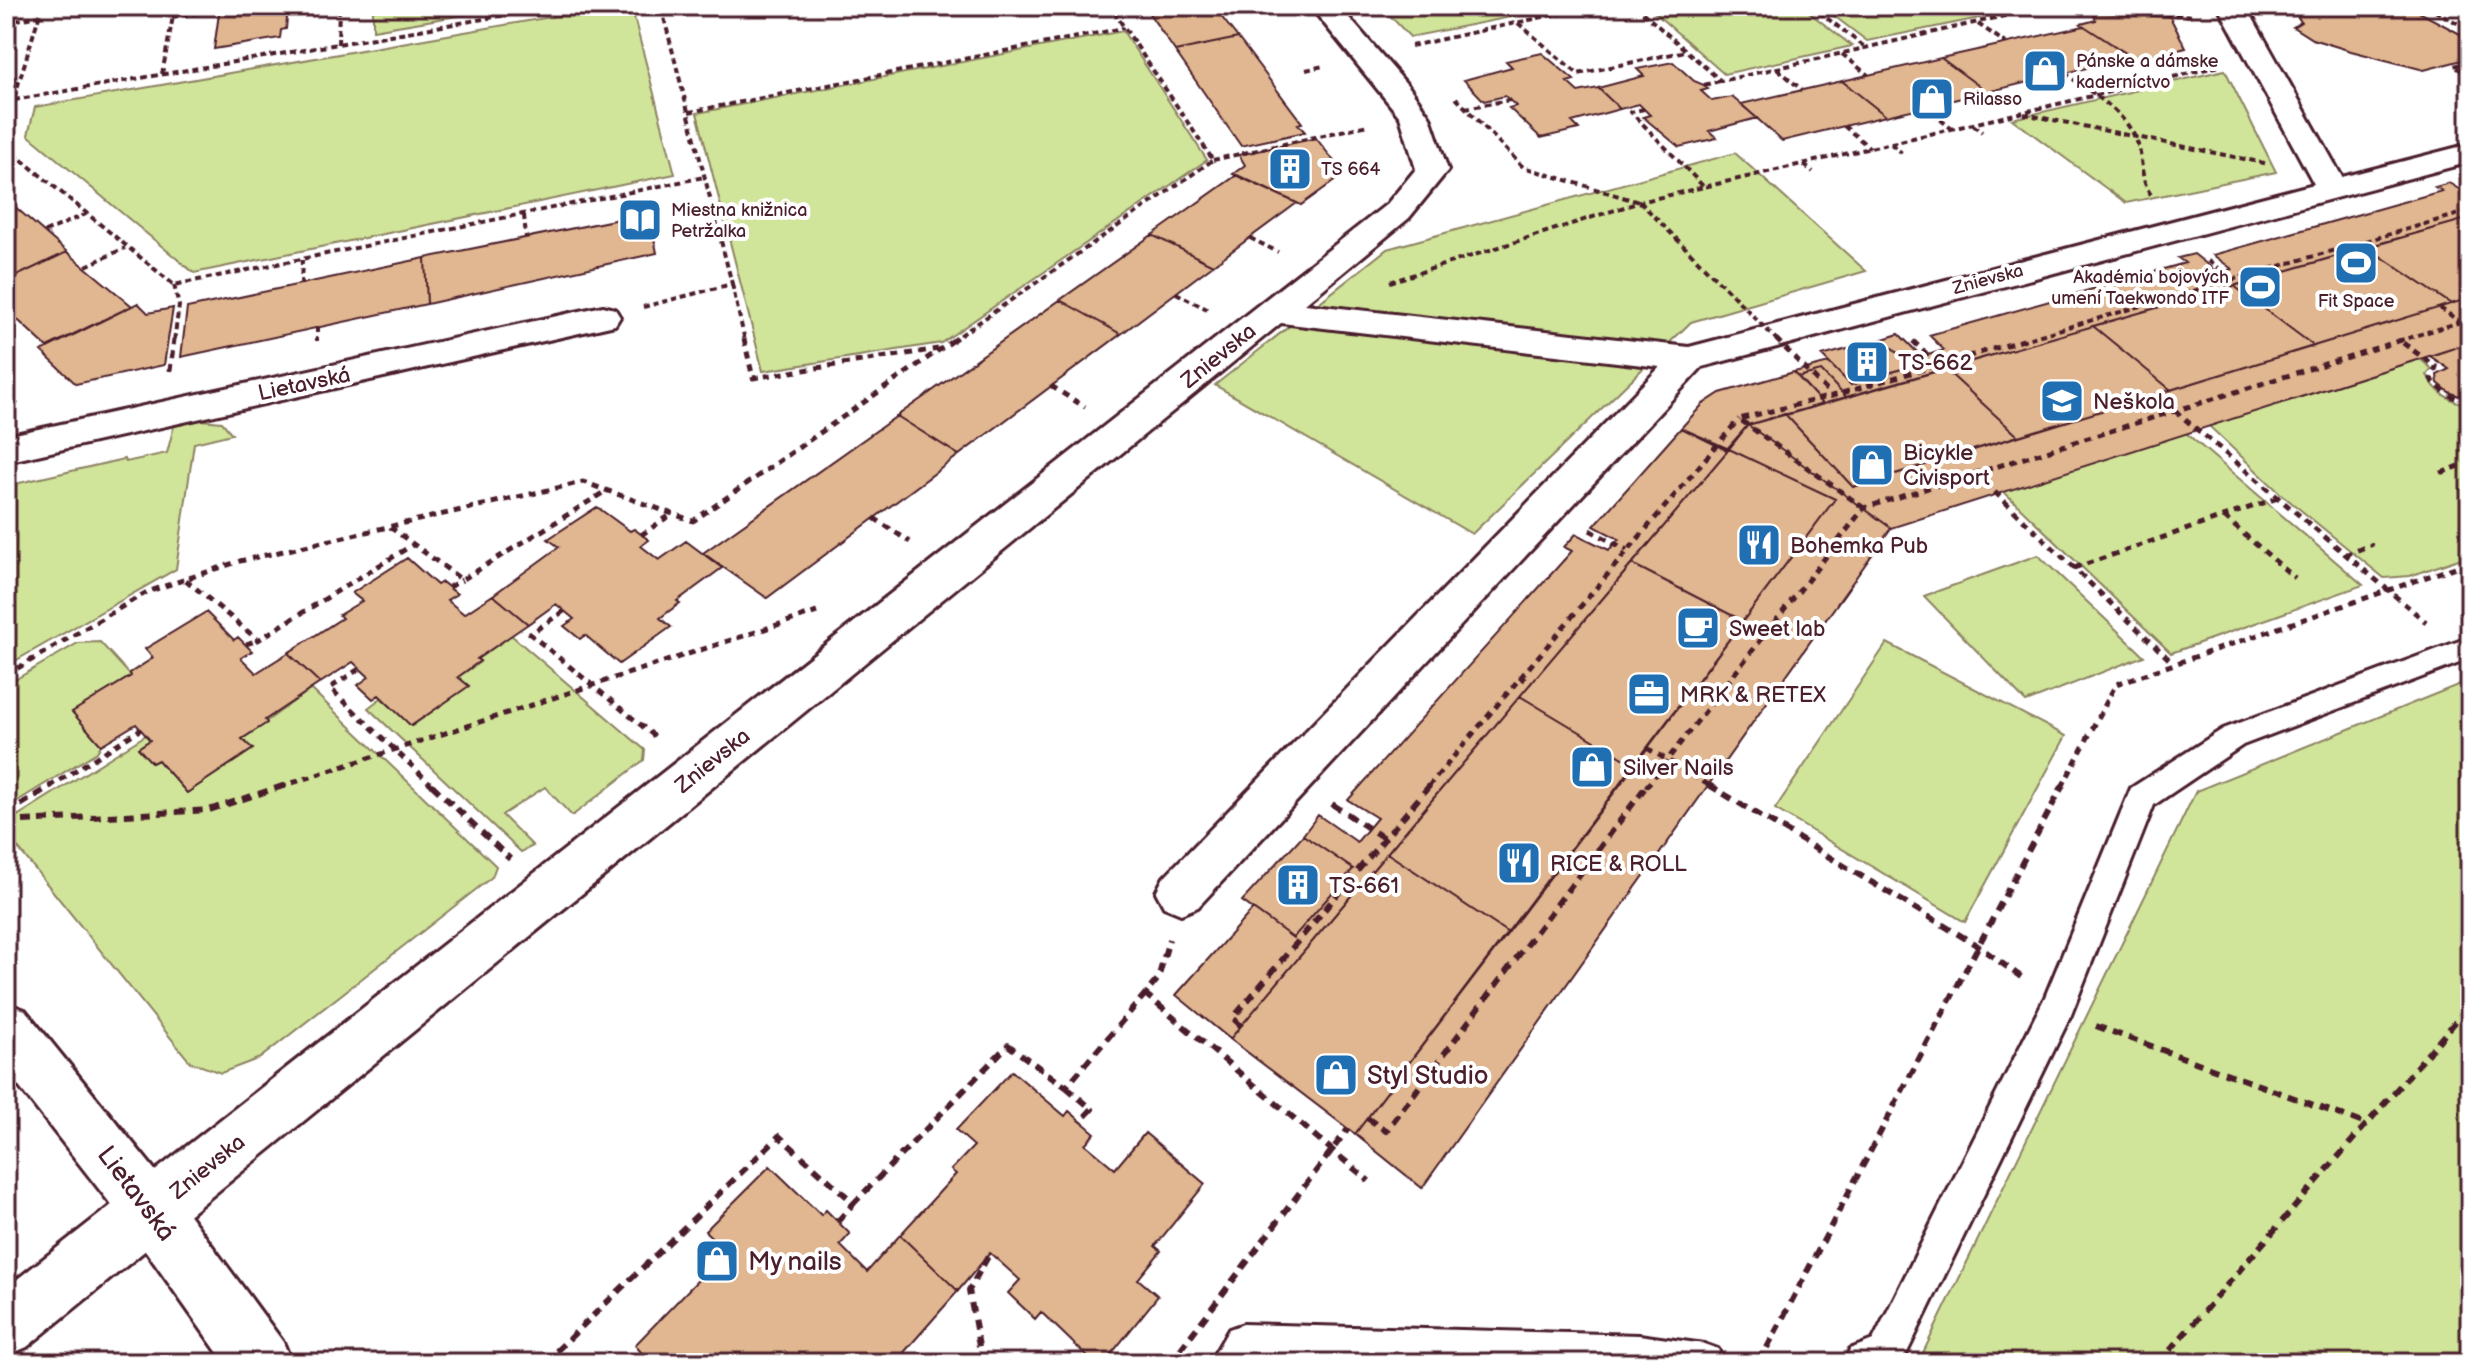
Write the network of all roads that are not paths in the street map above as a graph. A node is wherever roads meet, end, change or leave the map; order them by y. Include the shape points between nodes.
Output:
1 (1324, 6) edge
2 (2220, 12) edge
3 (2470, 153) edge
4 (2333, 189) junction
5 (1273, 311) junction
6 (603, 317) road end
7 (1689, 359) junction
8 (6, 449) edge
9 (2466, 650) edge
10 (1181, 892) road end
11 (6, 1028) edge
12 (151, 1210) junction
13 (6, 1326) edge
14 (262, 1363) edge
15 (1228, 1363) edge
16 (1704, 1363) edge
17 (1864, 1363) edge

1 - 5 street, Znievska via 1415,117 1432,170 1398,211
2 - 4 street
3 - 4 street, Znievska
4 - 7 street, Znievska
5 - 7 street, Znievska
5 - 12 street, Znievska
6 - 8 street, Lietavská
7 - 10 street
9 - 17 lane via 2233,737 2142,797 2059,1004 1886,1355
11 - 12 street, Lietavská
12 - 13 street, Znievska
12 - 14 street, Lietavská
15 - 16 lane via 1243,1343 1639,1354

